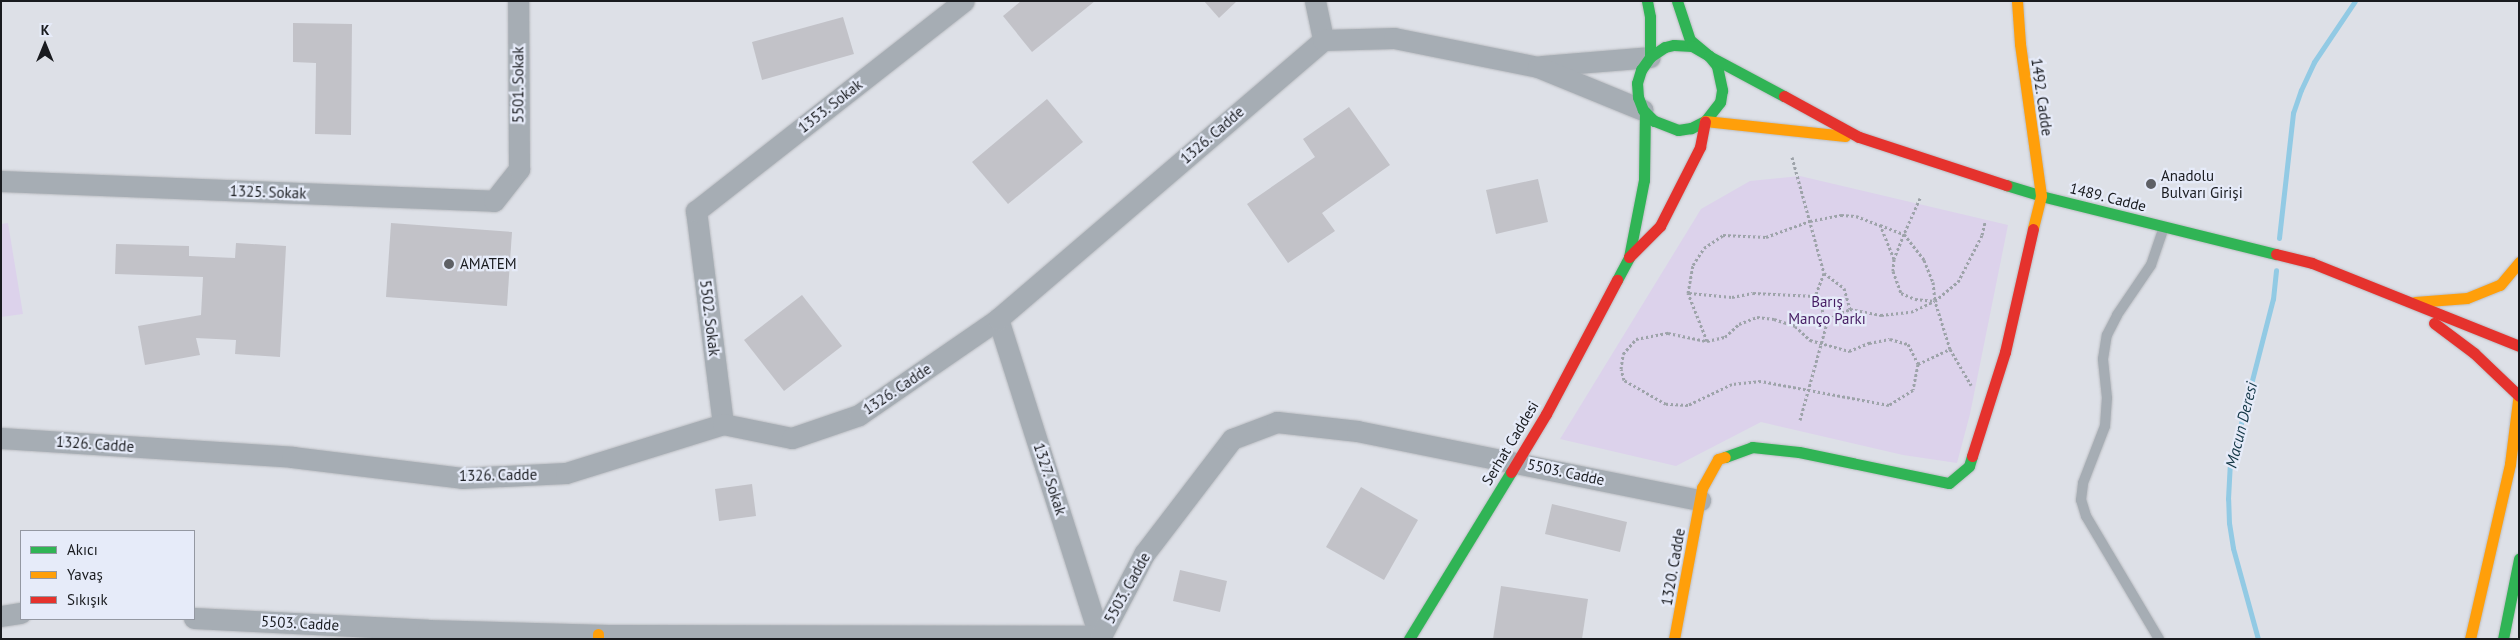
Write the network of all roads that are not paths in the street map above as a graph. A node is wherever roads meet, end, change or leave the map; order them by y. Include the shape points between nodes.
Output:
1 (518, 1) edge
2 (964, 1) edge
3 (1315, 1) edge
4 (1647, 1) edge
5 (1677, 1) edge
6 (2018, 1) edge
7 (1323, 40) junction
8 (1709, 56) junction
9 (1650, 57) junction
10 (1538, 67) junction
11 (1644, 111) junction
12 (1705, 122) junction
13 (1859, 137) junction
14 (519, 169) joint
15 (1, 181) edge
16 (2041, 196) junction
17 (696, 211) joint
18 (2164, 226) junction
19 (1629, 257) junction
20 (2519, 262) edge
21 (2406, 302) junction
22 (998, 319) junction
23 (2519, 346) edge
24 (2519, 395) edge
25 (723, 424) junction
26 (1, 438) edge
27 (1517, 462) junction
28 (1700, 500) junction
29 (2519, 560) edge
30 (20, 613) edge
31 (1, 616) edge
32 (195, 618) edge
33 (598, 636) edge
34 (1100, 637) edge
35 (1409, 639) edge
36 (1674, 639) edge
37 (2158, 639) edge
38 (2470, 639) edge
39 (2503, 639) edge

1 - 14 street, 5501. Sokak
2 - 17 street, 1353. Sokak
3 - 7 street
4 - 9 main road
5 - 8 main road via 1690,40
6 - 16 main road, 1492. Cadde via 2020,44
7 - 10 street via 1394,38
7 - 22 street, 1326. Cadde
8 - 9 main road via 1692,46 1683,45 1665,47
8 - 12 main road via 1717,66 1722,90 1720,102
8 - 13 main road, 1489. Cadde
9 - 10 street
9 - 11 main road via 1637,83
10 - 11 street
11 - 12 main road via 1654,122 1678,130
11 - 19 main road via 1644,180
12 - 13 main road, 1489. Cadde
12 - 19 main road via 1700,147 1660,226
13 - 16 main road, 1489. Cadde
14 - 15 street, 1325. Sokak via 494,201
16 - 18 main road, 1489. Cadde
16 - 28 main road, 1320. Cadde via 2006,352 1989,406 1968,466 1949,483 1799,452 1752,447 1718,459 1702,488
17 - 25 street, 5502. Sokak
18 - 21 main road, 1489. Cadde via 2312,263
18 - 37 lane via 2151,265 2107,335 2103,359 2107,398 2105,426 2083,484 2081,500 2086,516
19 - 27 main road, Serhat Caddesi
20 - 21 main road via 2500,285 2467,298
21 - 23 main road, 1489. Cadde
21 - 24 main road, 1489. Cadde via 2474,353
22 - 25 street, 1326. Cadde via 859,415 792,438
22 - 34 street, 1327. Sokak
24 - 38 main road via 2510,464
25 - 26 street, 1326. Cadde via 566,474 462,478 292,457
27 - 28 street, 5503. Cadde
27 - 34 street, 5503. Cadde via 1357,431 1276,422 1232,439 1144,554
27 - 35 main road, Serhat Caddesi
28 - 36 main road, 1320. Cadde
29 - 39 main road
30 - 31 street
32 - 33 street, 5503. Cadde
33 - 34 street, 5503. Cadde

